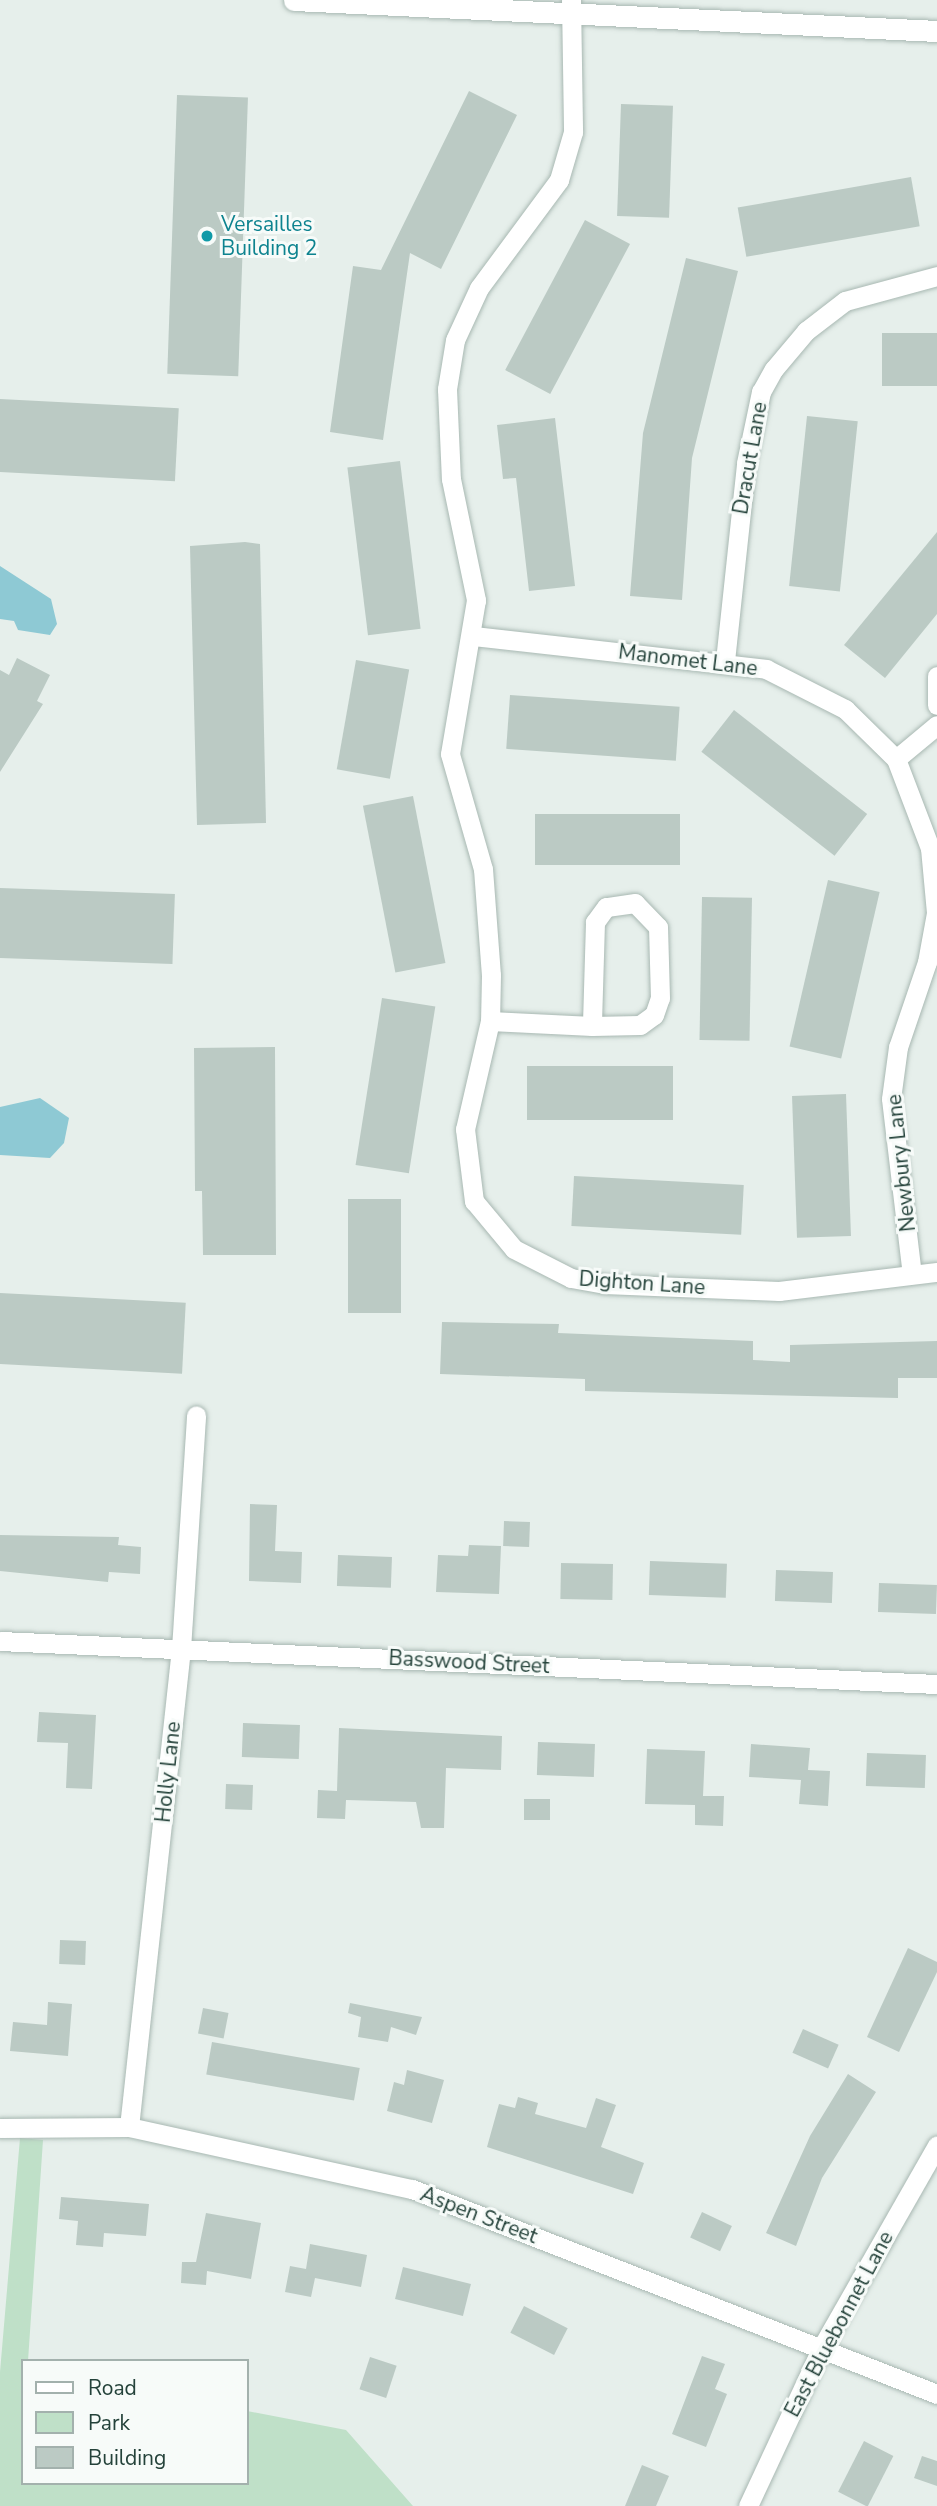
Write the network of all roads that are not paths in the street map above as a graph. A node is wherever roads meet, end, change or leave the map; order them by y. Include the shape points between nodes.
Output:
1 (294, 0) edge
2 (571, 6) edge
3 (937, 31) edge
4 (937, 276) edge
5 (474, 636) junction
6 (725, 661) junction
7 (937, 676) edge
8 (937, 705) edge
9 (937, 725) edge
10 (896, 759) junction
11 (933, 847) edge
12 (490, 1021) junction
13 (592, 1026) junction
14 (937, 1272) edge
15 (912, 1274) junction
16 (196, 1415) dead end
17 (0, 1640) edge
18 (181, 1649) junction
19 (937, 1684) edge
20 (129, 2127) junction
21 (0, 2128) edge
22 (937, 2145) edge
23 (822, 2347) junction
24 (937, 2394) edge
25 (747, 2506) edge

1 - 2 street
2 - 3 street
2 - 5 street, Dighton Lane via 573,132 559,180 479,288 455,341 447,389 451,479 476,600
4 - 6 street, Dracut Lane via 845,301 806,331 761,392 746,463
5 - 6 street, Manomet Lane
5 - 12 street, Dighton Lane via 450,754 483,869
6 - 10 street, Manomet Lane via 766,669 824,695
7 - 8 street
9 - 10 street
10 - 11 street, Manomet Lane
11 - 15 street, Newbury Lane via 933,937 898,1046 891,1100
12 - 13 street
12 - 15 street, Dighton Lane via 471,1092 466,1168 474,1201 514,1249 571,1278 604,1284 779,1291
13 - 13 street via 640,1025 654,1015 660,998 658,927 635,902 606,908 595,922
14 - 15 street, Dighton Lane
16 - 18 street, Holly Lane
17 - 18 street, Basswood Street
18 - 19 street, Basswood Street
18 - 20 street, Holly Lane
20 - 21 street, Aspen Street
20 - 23 street, Aspen Street via 412,2189
22 - 23 street, East Bluebonnet Lane
23 - 24 street, Aspen Street
23 - 25 street, East Bluebonnet Lane

